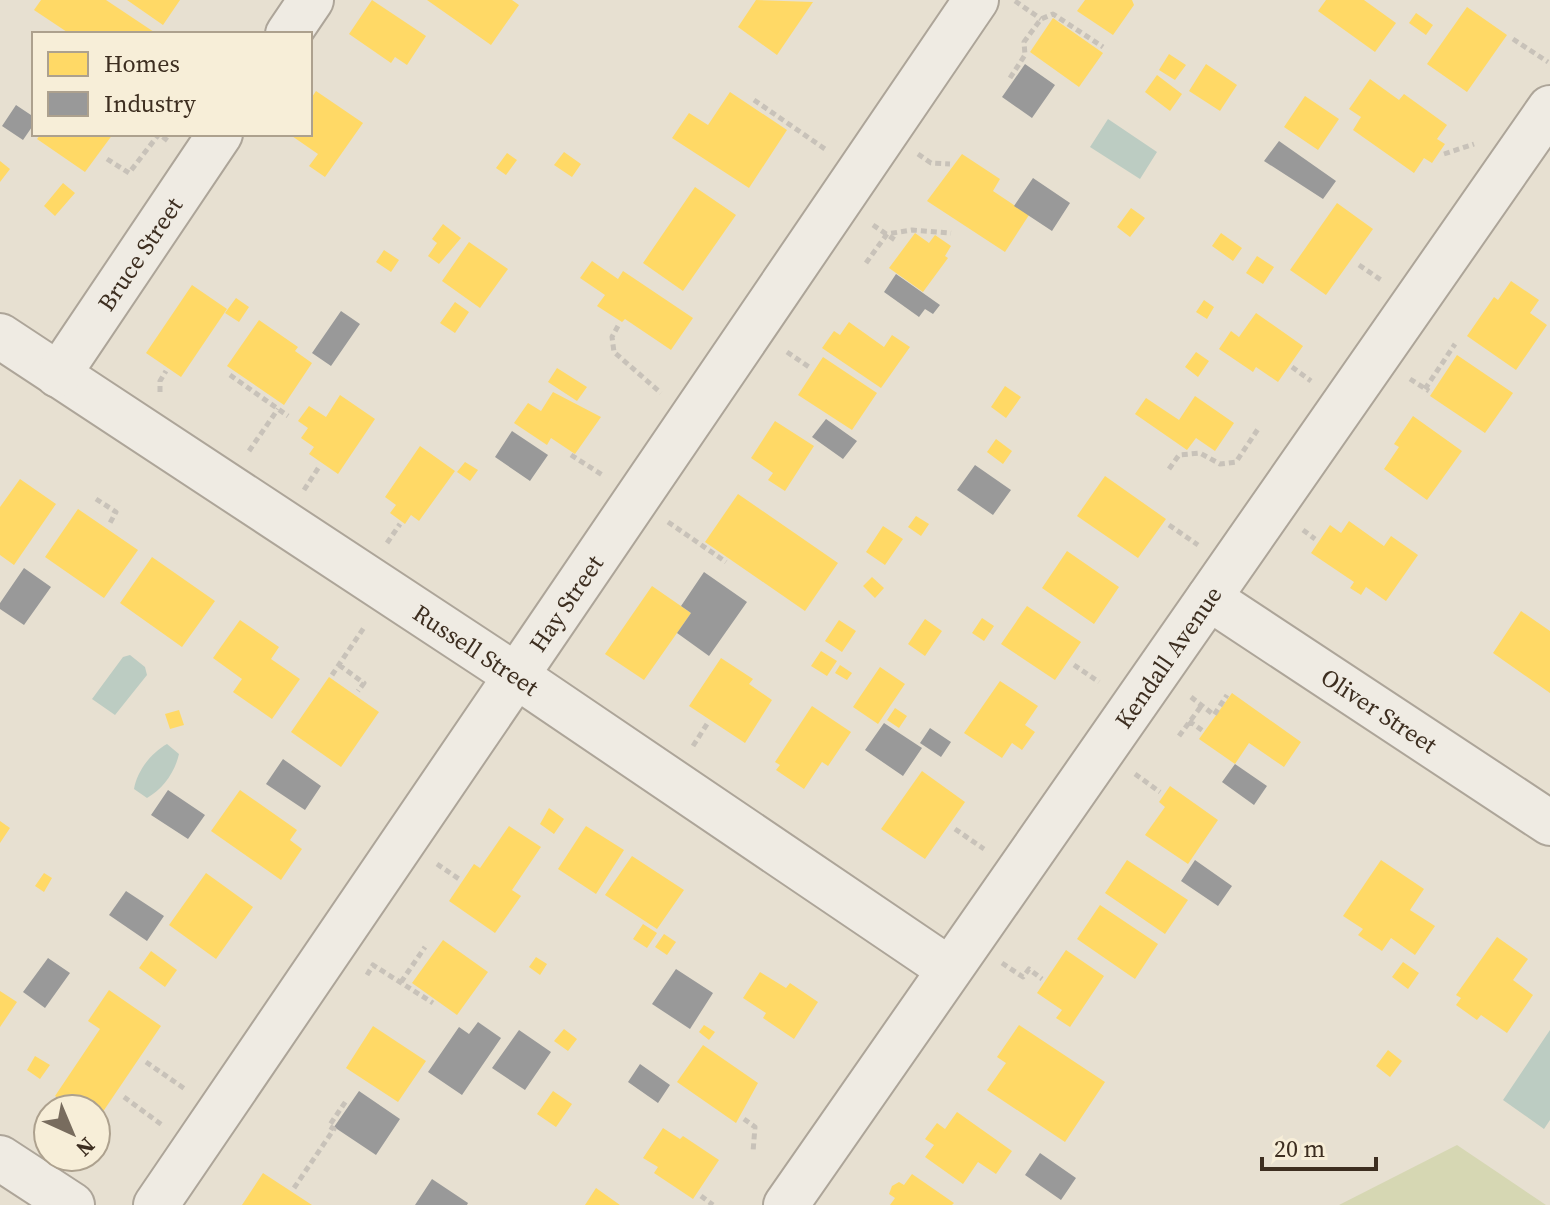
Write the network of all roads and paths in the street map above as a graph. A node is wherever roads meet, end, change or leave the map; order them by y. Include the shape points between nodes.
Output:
1 (311, 0) edge
2 (976, 0) edge
3 (1014, 0) edge
4 (1041, 19) junction
5 (289, 32) edge
6 (1513, 39) dead end
7 (1103, 47) dead end
8 (1548, 62) edge
9 (1010, 78) dead end
10 (754, 100) dead end
11 (1550, 108) edge
12 (157, 136) edge
13 (219, 136) edge
14 (1487, 150) dead end
15 (913, 151) dead end
16 (1444, 154) dead end
17 (107, 159) dead end
18 (950, 164) dead end
19 (859, 172) junction
20 (867, 221) dead end
21 (951, 233) dead end
22 (887, 234) junction
23 (895, 240) dead end
24 (866, 263) dead end
25 (1359, 265) dead end
26 (1392, 288) dead end
27 (618, 326) dead end
28 (0, 336) edge
29 (1455, 344) dead end
30 (783, 349) dead end
31 (809, 367) dead end
32 (1292, 367) dead end
33 (58, 375) junction
34 (230, 375) dead end
35 (1322, 388) dead end
36 (1425, 389) dead end
37 (278, 409) junction
38 (693, 415) junction
39 (288, 416) dead end
40 (1258, 429) dead end
41 (241, 463) dead end
42 (319, 467) dead end
43 (1169, 469) dead end
44 (96, 499) dead end
45 (297, 500) dead end
46 (666, 520) dead end
47 (110, 523) dead end
48 (1169, 525) dead end
49 (1208, 551) dead end
50 (726, 562) dead end
51 (1209, 598) junction
52 (367, 622) dead end
53 (339, 665) junction
54 (1074, 665) dead end
55 (332, 675) dead end
56 (515, 675) junction
57 (1112, 690) dead end
58 (358, 691) dead end
59 (1227, 695) dead end
60 (1191, 697) dead end
61 (1202, 705) junction
62 (1189, 721) junction
63 (707, 724) dead end
64 (1203, 731) dead end
65 (1179, 736) dead end
66 (692, 748) dead end
67 (1550, 823) edge
68 (955, 829) dead end
69 (995, 857) dead end
70 (425, 947) dead end
71 (949, 969) junction
72 (367, 975) dead end
73 (400, 982) junction
74 (433, 1003) dead end
75 (146, 1062) dead end
76 (195, 1096) dead end
77 (124, 1097) dead end
78 (346, 1101) dead end
79 (744, 1119) dead end
80 (171, 1131) dead end
81 (753, 1152) dead end
82 (0, 1158) edge
83 (294, 1188) dead end
84 (701, 1196) dead end
85 (72, 1205) edge
86 (156, 1205) edge
87 (713, 1205) edge
88 (786, 1205) edge

1 - 5 street
2 - 19 street, Hay Street
3 - 4 path
4 - 7 path via 1053,14
4 - 9 path via 1024,42 1025,55
6 - 8 path
10 - 19 path
11 - 51 street, Kendall Avenue
12 - 17 path via 129,173
13 - 33 street, Bruce Street
14 - 16 path via 1477,143
15 - 18 path via 931,163
19 - 38 street, Hay Street
20 - 22 path
21 - 22 path
22 - 23 path
22 - 24 path
25 - 26 path
27 - 38 path via 612,337 614,352
28 - 33 street, Russell Street
29 - 36 path
30 - 31 path
32 - 35 path
33 - 56 street, Russell Street
34 - 37 path
37 - 39 path
37 - 41 path
38 - 56 street, Hay Street
40 - 43 path via 1236,462 1220,464 1200,453 1179,455
42 - 45 path
44 - 47 path via 116,512
46 - 50 path
48 - 49 path
51 - 67 street, Oliver Street
51 - 71 street, Kendall Avenue
52 - 53 path
53 - 55 path
53 - 58 path via 364,683
54 - 57 path
56 - 71 street, Russell Street
56 - 86 street, Hay Street
59 - 61 path via 1214,715
60 - 61 path
61 - 62 path
62 - 64 path
62 - 65 path
63 - 66 path
68 - 69 path
70 - 73 path
71 - 88 street, Kendall Avenue
72 - 73 path via 373,965
73 - 74 path
75 - 76 path
77 - 80 path
78 - 83 path via 329,1126 334,1129
79 - 81 path via 755,1127
82 - 85 street
84 - 87 path

